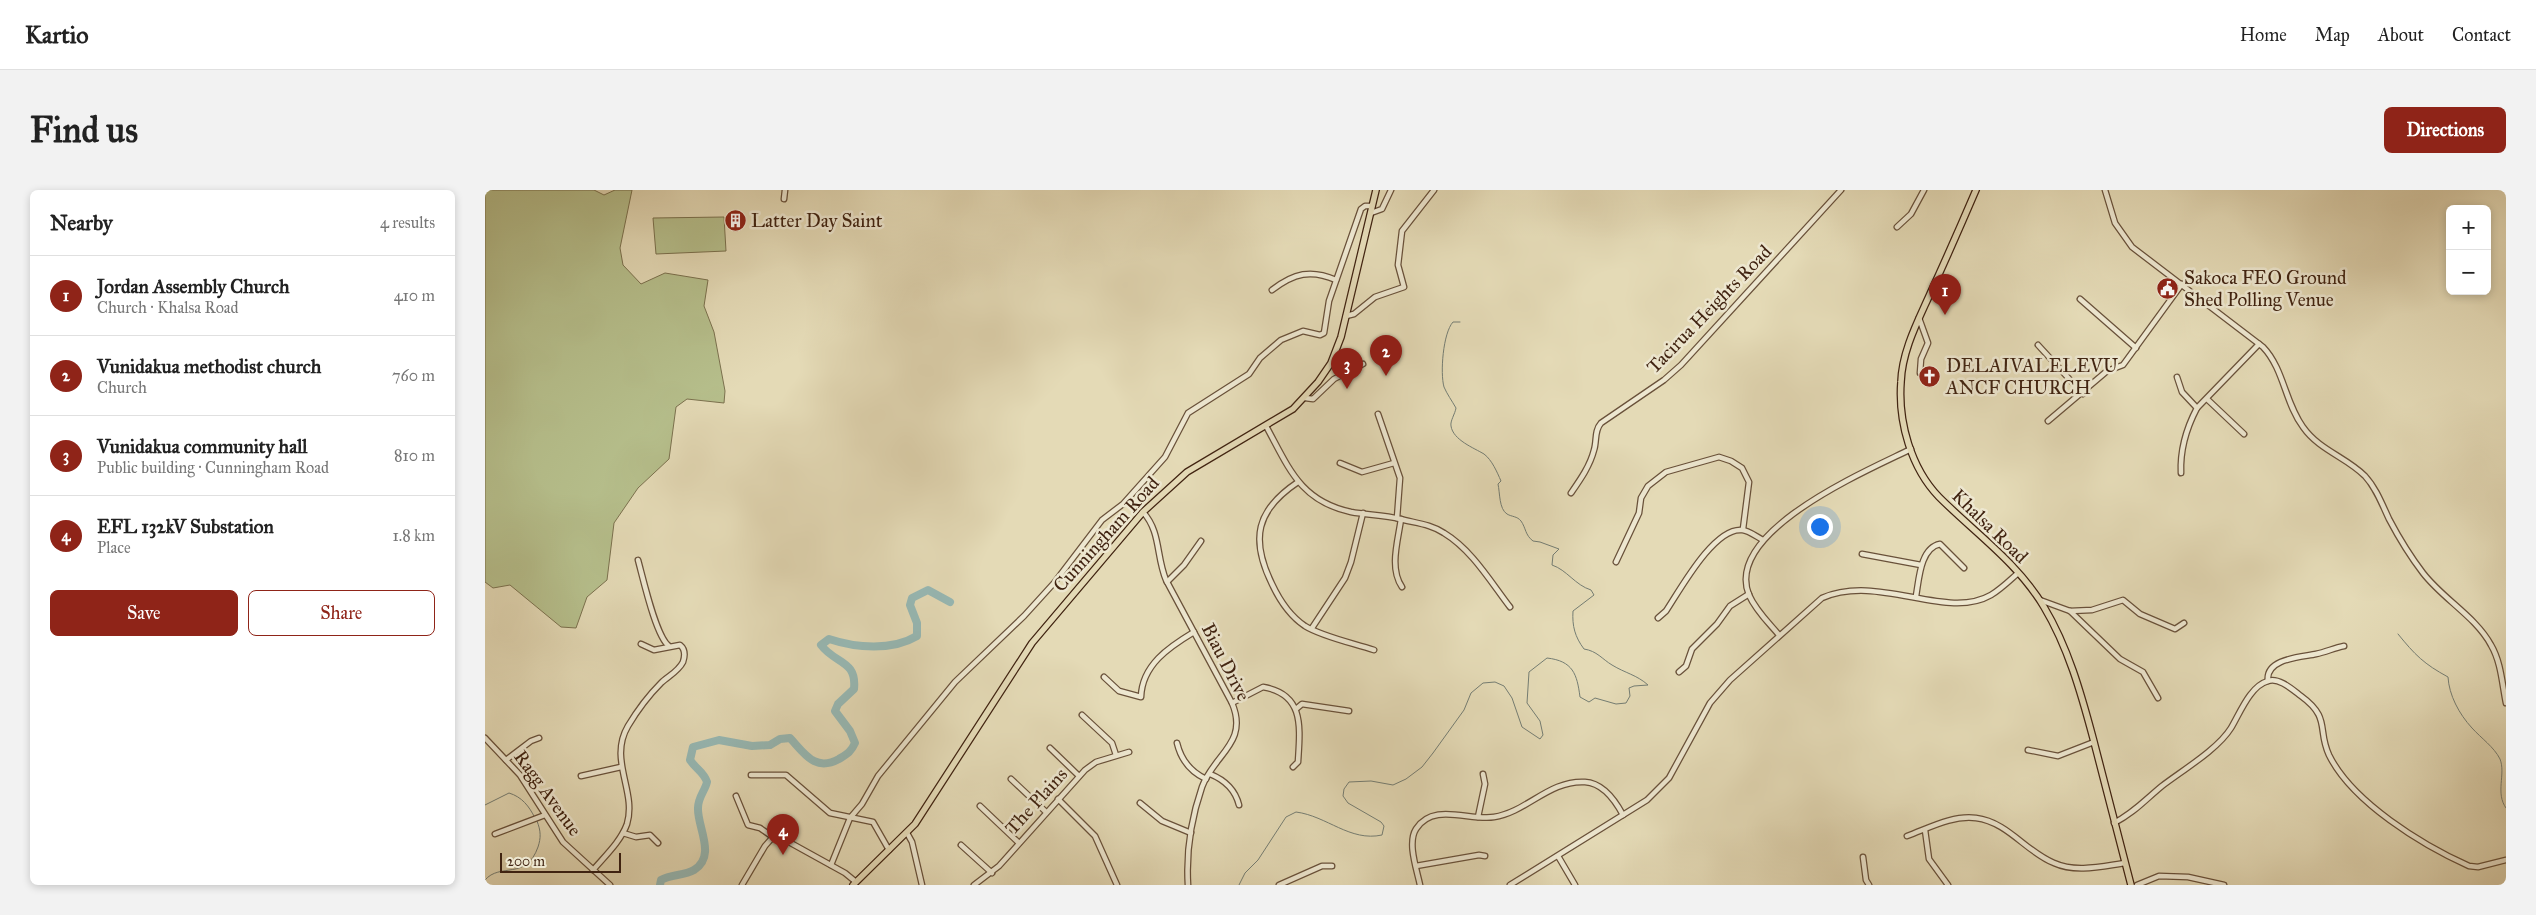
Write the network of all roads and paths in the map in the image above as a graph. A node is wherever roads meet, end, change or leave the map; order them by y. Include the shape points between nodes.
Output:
1 (785, 190) edge
2 (1376, 190) edge
3 (1391, 190) edge
4 (1434, 190) edge
5 (1841, 190) edge
6 (1924, 190) edge
7 (1976, 190) edge
8 (2105, 190) edge
9 (784, 199) dead end
10 (1371, 209) junction
11 (1897, 227) dead end
12 (1336, 280) junction
13 (2182, 284) junction
14 (1272, 290) dead end
15 (2080, 299) dead end
16 (1346, 316) junction
17 (1919, 318) junction
18 (2259, 344) junction
19 (2039, 345) dead end
20 (2136, 348) junction
21 (1363, 364) dead end
22 (1920, 373) dead end
23 (2177, 377) dead end
24 (2083, 394) junction
25 (1305, 398) junction
26 (2207, 399) junction
27 (2197, 408) junction
28 (1378, 414) dead end
29 (2048, 421) dead end
30 (1266, 426) junction
31 (2244, 434) dead end
32 (1911, 449) junction
33 (1340, 463) dead end
34 (1394, 463) junction
35 (2181, 473) dead end
36 (1298, 482) junction
37 (1571, 493) dead end
38 (1143, 512) junction
39 (1363, 513) junction
40 (1399, 519) junction
41 (1743, 529) junction
42 (1763, 540) junction
43 (1201, 541) dead end
44 (1862, 554) dead end
45 (638, 560) dead end
46 (1616, 562) dead end
47 (1921, 565) junction
48 (1964, 568) dead end
49 (2018, 573) junction
50 (1167, 582) junction
51 (1402, 587) dead end
52 (1749, 594) junction
53 (1916, 596) junction
54 (2039, 600) junction
55 (1510, 607) dead end
56 (2070, 611) junction
57 (1658, 618) dead end
58 (2184, 623) dead end
59 (1311, 628) junction
60 (1194, 632) junction
61 (1779, 635) junction
62 (641, 644) dead end
63 (669, 646) junction
64 (2344, 646) dead end
65 (1374, 650) dead end
66 (1679, 672) dead end
67 (1104, 677) dead end
68 (2268, 681) junction
69 (2158, 698) dead end
70 (1232, 703) junction
71 (2506, 703) edge
72 (1296, 709) junction
73 (1349, 712) dead end
74 (1082, 715) dead end
75 (485, 738) edge
76 (539, 738) dead end
77 (2094, 742) junction
78 (1177, 743) dead end
79 (1050, 748) dead end
80 (2027, 750) dead end
81 (1129, 752) dead end
82 (1116, 755) junction
83 (506, 760) junction
84 (621, 767) junction
85 (1293, 767) dead end
86 (1483, 774) dead end
87 (751, 775) dead end
88 (581, 776) dead end
89 (1079, 776) junction
90 (1208, 776) junction
91 (1011, 780) dead end
92 (736, 796) dead end
93 (1058, 799) junction
94 (1140, 803) dead end
95 (1239, 805) dead end
96 (979, 806) dead end
97 (1046, 812) junction
98 (545, 815) junction
99 (1623, 815) junction
100 (850, 818) junction
101 (1478, 818) junction
102 (2115, 823) junction
103 (1925, 830) junction
104 (623, 833) junction
105 (907, 833) junction
106 (1191, 833) junction
107 (495, 834) dead end
108 (1907, 836) dead end
109 (773, 837) junction
110 (658, 843) dead end
111 (1019, 843) junction
112 (961, 845) dead end
113 (889, 850) junction
114 (1485, 856) dead end
115 (1558, 856) junction
116 (1863, 857) dead end
117 (2506, 860) edge
118 (2125, 863) junction
119 (831, 865) junction
120 (1332, 866) dead end
121 (1417, 866) junction
122 (593, 870) junction
123 (992, 872) junction
124 (855, 884) edge
125 (609, 885) edge
126 (742, 885) edge
127 (922, 885) edge
128 (974, 885) edge
129 (1117, 885) edge
130 (1188, 885) edge
131 (1279, 885) edge
132 (1419, 885) edge
133 (1510, 885) edge
134 (1575, 885) edge
135 (1869, 885) edge
136 (1948, 885) edge
137 (2131, 885) edge
138 (2137, 885) edge
139 (2224, 885) edge

1 - 9 street
2 - 10 main road, Cunningham Road
3 - 10 street via 1381,210
4 - 16 street via 1402,231 1398,265 1404,288 1375,297 1354,314
5 - 37 street, Tacirua Heights Road via 1681,365 1597,427 1594,450 1583,476
6 - 11 street via 1911,214
7 - 17 main road, Khalsa Road
8 - 13 street via 2115,223 2132,248
10 - 12 street via 1365,206 1361,209
10 - 16 main road, Cunningham Road
12 - 14 street via 1311,273
12 - 100 street via 1323,334 1303,331 1281,340 1260,358 1249,374 1188,413 1165,457 1123,504 1102,520 1024,616 955,682 878,776
13 - 18 street
13 - 20 street
15 - 20 street
16 - 25 main road, Cunningham Road via 1331,363
17 - 22 street via 1928,343
17 - 32 main road, Khalsa Road via 1901,381 1902,409
18 - 26 street
18 - 71 street via 2274,360 2290,406 2309,436 2358,470 2372,484 2400,540 2420,569 2490,643 2499,662
19 - 24 street
20 - 24 street via 2123,365 2107,371
21 - 25 street via 1334,379 1313,399
23 - 27 street via 2182,392
24 - 29 street
25 - 30 main road, Cunningham Road
26 - 27 street
26 - 31 street
27 - 35 street via 2190,421
28 - 34 street
30 - 36 street
30 - 38 main road, Cunningham Road via 1187,472
32 - 42 street via 1835,487 1780,524
32 - 49 main road, Khalsa Road via 1924,479 1939,497
33 - 34 street via 1362,472
34 - 40 street via 1401,487
36 - 39 street via 1322,503
36 - 59 street via 1280,494 1270,506 1258,543 1276,592 1295,618
38 - 50 street, Biau Drive via 1156,532 1161,567
38 - 105 main road, Cunningham Road via 1032,642
39 - 40 street
39 - 59 street via 1345,578
40 - 51 street via 1395,562 1397,580
40 - 55 street via 1443,532 1457,542
41 - 42 street
41 - 46 street via 1749,482 1742,468 1719,457 1666,472 1648,486
41 - 57 street via 1732,531 1703,555
42 - 52 street via 1747,572
43 - 50 street
44 - 47 street
45 - 63 street via 656,620
47 - 48 street via 1940,544
47 - 53 street
49 - 53 street via 1989,596 1965,602 1935,602
49 - 54 main road, Khalsa Road
50 - 60 street, Biau Drive
52 - 61 street via 1760,614
52 - 66 street via 1730,606 1692,649 1686,666
53 - 61 street via 1874,590 1835,592 1810,606
54 - 56 street
54 - 77 main road, Khalsa Road via 2076,678
56 - 58 street via 2092,610 2123,600 2140,614 2175,629
56 - 69 street via 2120,659 2143,672
59 - 65 street
60 - 67 street via 1170,647 1153,664 1142,684 1141,697 1119,691
60 - 70 street, Biau Drive
61 - 99 street via 1710,703 1669,778 1647,800
62 - 63 street via 654,650
63 - 84 street via 682,647 684,660 648,698 627,728
64 - 68 street via 2289,658 2270,672
68 - 102 street via 2249,698 2221,740 2133,813
68 - 117 street via 2281,683 2316,709 2322,718 2329,755 2344,776 2379,811 2419,839 2469,866
70 - 72 street via 1263,687 1284,694
70 - 90 street, Biau Drive via 1237,729 1231,744
72 - 73 street via 1302,704
72 - 85 street via 1298,762
74 - 82 street via 1112,743
75 - 83 street, Ragg Avenue
76 - 83 street
77 - 80 street via 2058,756
77 - 102 main road, Khalsa Road
78 - 90 street via 1191,769
79 - 89 street
81 - 82 street, The Plains
82 - 89 street, The Plains via 1096,762
83 - 98 street, Ragg Avenue
84 - 88 street
84 - 104 street via 629,810
86 - 101 street via 1485,784
87 - 100 street via 786,775 823,809
89 - 93 street, The Plains
90 - 95 street via 1222,779 1229,785
90 - 106 street, Biau Drive
91 - 97 street
92 - 109 street via 748,825
93 - 97 street, The Plains
93 - 129 street via 1095,836
94 - 106 street via 1162,822
96 - 111 street
97 - 111 street, The Plains
98 - 107 street
98 - 122 street, Ragg Avenue via 563,842
99 - 101 street via 1609,794 1599,787 1587,782 1574,782 1556,786 1508,813
99 - 115 street
100 - 113 street via 873,822
100 - 119 street
101 - 121 street via 1437,814 1425,819 1412,840
102 - 118 main road, Khalsa Road
103 - 108 street
103 - 118 street via 1943,822 1977,818 2001,826 2055,864 2073,868
103 - 136 street via 1929,859
104 - 110 street via 650,835
104 - 122 street
105 - 113 main road, Cunningham Road
105 - 127 street
106 - 130 street, Biau Drive via 1186,858
109 - 119 street via 791,841
109 - 126 street
111 - 123 street, The Plains
112 - 123 street
113 - 124 main road, Cunningham Road
114 - 121 street via 1479,854
115 - 133 street
115 - 134 street
116 - 135 street
118 - 137 main road, Khalsa Road
119 - 124 street
120 - 131 street via 1321,866
121 - 132 street
122 - 125 street, Ragg Avenue
123 - 128 street, The Plains
138 - 139 street via 2159,876 2188,877

